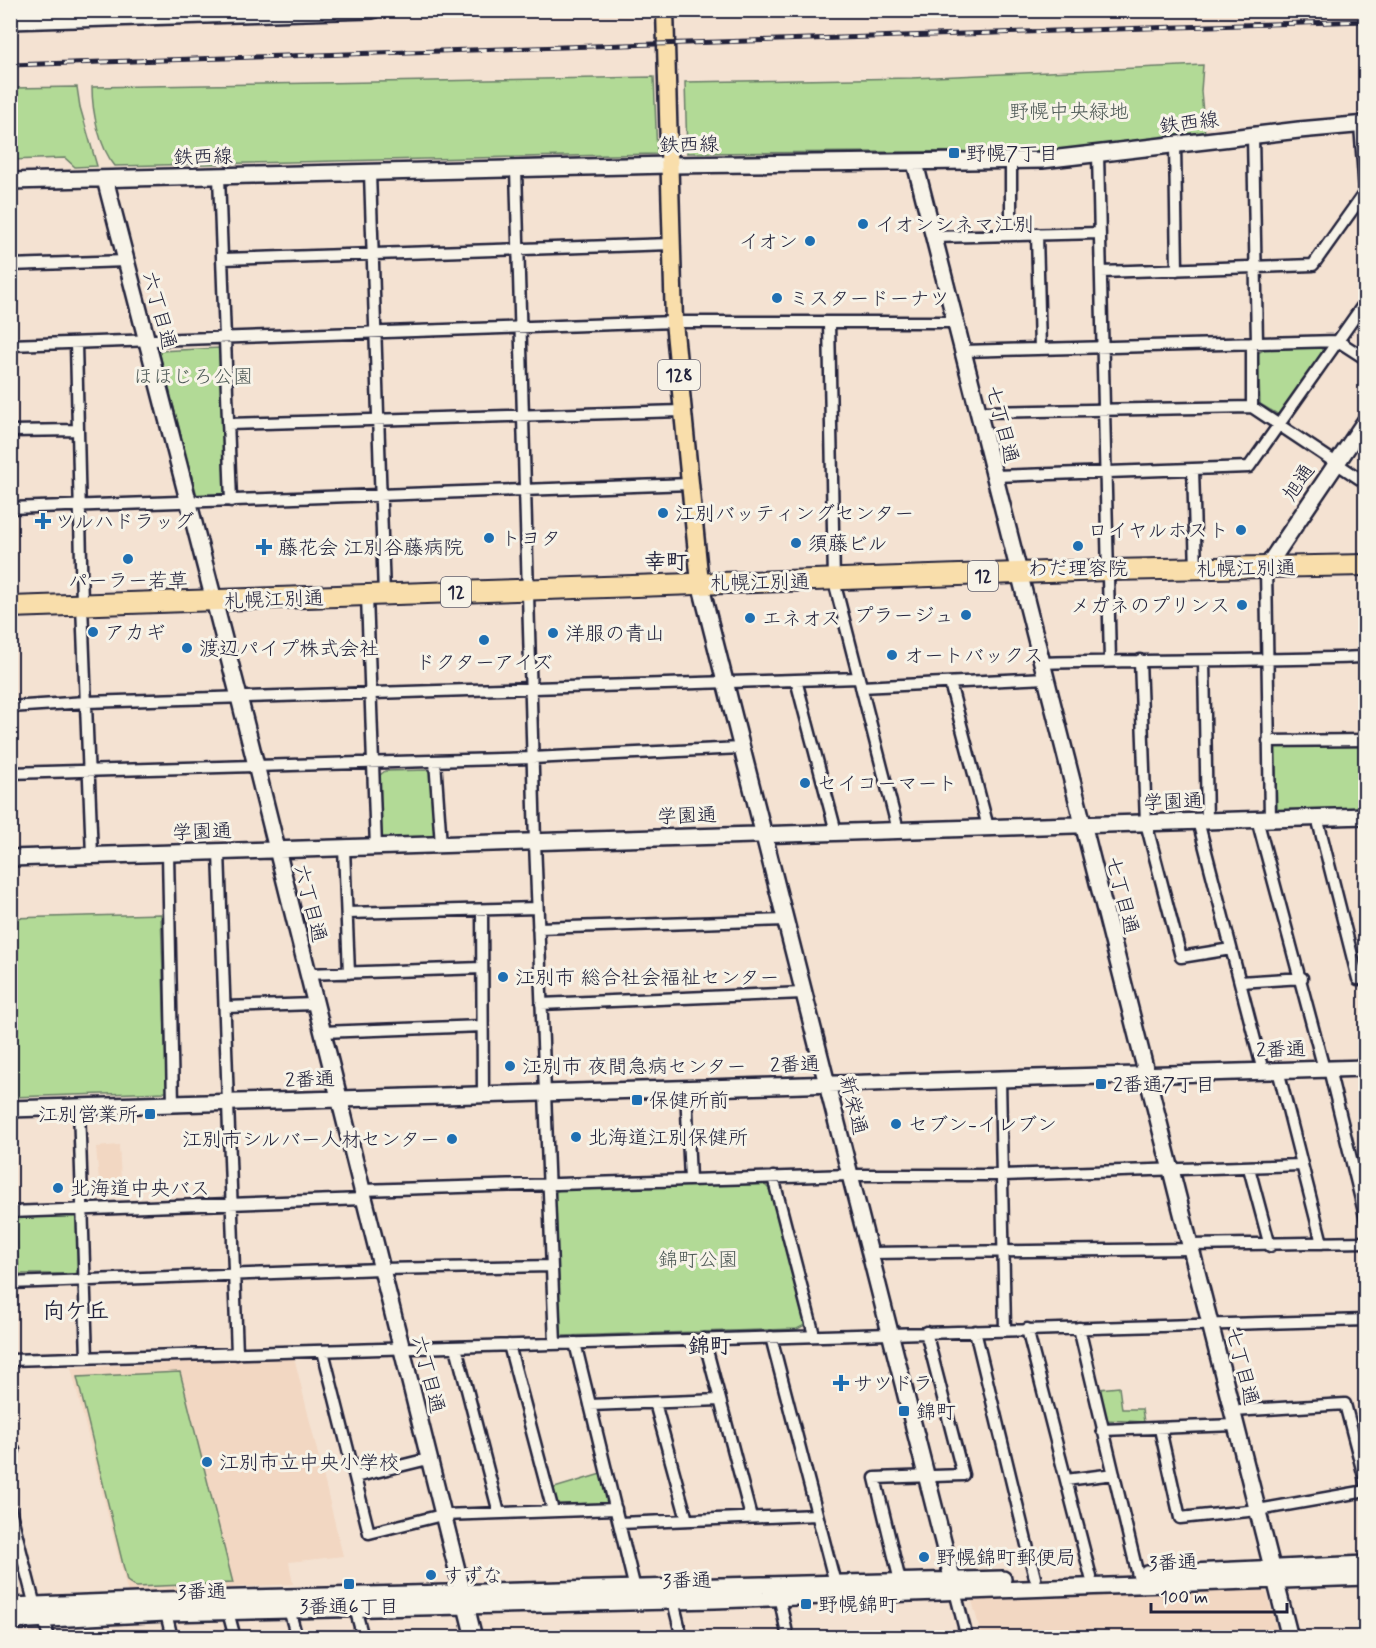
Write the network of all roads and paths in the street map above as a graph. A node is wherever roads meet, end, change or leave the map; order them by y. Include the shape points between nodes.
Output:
1 (373, 10) edge
2 (665, 10) edge
3 (33, 15) edge
4 (10, 21) edge
5 (1363, 124) edge
6 (1253, 135) junction
7 (1175, 144) junction
8 (1098, 154) junction
9 (1011, 161) junction
10 (915, 163) junction
11 (669, 165) junction
12 (516, 169) junction
13 (370, 172) junction
14 (219, 176) junction
15 (105, 179) junction
16 (10, 182) edge
17 (1365, 191) edge
18 (1100, 233) junction
19 (1037, 234) junction
20 (1011, 235) junction
21 (934, 237) junction
22 (671, 244) junction
23 (518, 250) junction
24 (372, 253) junction
25 (222, 259) junction
26 (126, 261) junction
27 (10, 265) edge
28 (1256, 267) junction
29 (1177, 270) junction
30 (1101, 272) junction
31 (1365, 301) edge
32 (674, 322) junction
33 (829, 322) junction
34 (956, 322) junction
35 (521, 328) junction
36 (375, 334) junction
37 (225, 338) junction
38 (147, 341) junction
39 (1338, 341) junction
40 (76, 343) junction
41 (1254, 343) junction
42 (10, 345) edge
43 (1103, 347) junction
44 (1040, 349) junction
45 (963, 351) junction
46 (1365, 359) edge
47 (1252, 407) junction
48 (682, 411) junction
49 (1105, 411) junction
50 (979, 412) junction
51 (524, 414) junction
52 (378, 419) junction
53 (1365, 420) edge
54 (228, 424) junction
55 (1279, 425) junction
56 (78, 430) junction
57 (10, 431) edge
58 (1336, 463) junction
59 (1193, 469) junction
60 (1106, 473) junction
61 (994, 476) junction
62 (1365, 483) edge
63 (690, 484) junction
64 (526, 490) junction
65 (381, 496) junction
66 (231, 501) junction
67 (189, 503) junction
68 (80, 506) junction
69 (10, 508) edge
70 (1365, 565) edge
71 (1266, 568) junction
72 (1109, 570) junction
73 (1196, 570) junction
74 (1019, 575) junction
75 (834, 581) junction
76 (700, 583) junction
77 (527, 590) junction
78 (376, 595) junction
79 (212, 601) junction
80 (82, 605) junction
81 (10, 607) edge
82 (1365, 657) edge
83 (1140, 660) junction
84 (1267, 660) junction
85 (1110, 661) junction
86 (1204, 662) junction
87 (1045, 670) junction
88 (796, 680) junction
89 (725, 682) junction
90 (860, 682) junction
91 (950, 683) junction
92 (530, 688) junction
93 (372, 693) junction
94 (239, 697) junction
95 (86, 702) junction
96 (10, 707) edge
97 (1365, 740) edge
98 (1269, 741) junction
99 (741, 748) junction
100 (532, 758) junction
101 (435, 761) junction
102 (374, 762) junction
103 (256, 766) junction
104 (88, 771) junction
105 (10, 773) edge
106 (1365, 816) edge
107 (1317, 817) junction
108 (1264, 819) junction
109 (1203, 821) junction
110 (1146, 823) junction
111 (1084, 825) junction
112 (988, 827) junction
113 (898, 830) junction
114 (836, 832) junction
115 (763, 834) junction
116 (535, 842) junction
117 (441, 845) junction
118 (376, 847) junction
119 (344, 848) junction
120 (276, 850) junction
121 (219, 852) junction
122 (168, 853) junction
123 (92, 855) junction
124 (10, 858) edge
125 (537, 908) junction
126 (482, 910) junction
127 (347, 913) junction
128 (785, 920) junction
129 (538, 928) junction
130 (1232, 949) junction
131 (482, 968) junction
132 (349, 973) junction
133 (307, 974) junction
134 (1302, 978) junction
135 (1365, 978) edge
136 (1240, 982) junction
137 (804, 993) junction
138 (314, 1004) junction
139 (541, 1004) junction
140 (226, 1007) junction
141 (482, 1026) junction
142 (322, 1032) junction
143 (1365, 1068) edge
144 (1326, 1069) junction
145 (1271, 1070) junction
146 (1146, 1074) junction
147 (1000, 1079) junction
148 (827, 1084) junction
149 (686, 1088) junction
150 (544, 1093) junction
151 (483, 1095) junction
152 (338, 1099) junction
153 (230, 1102) junction
154 (173, 1104) junction
155 (79, 1107) junction
156 (10, 1109) edge
157 (1301, 1165) junction
158 (1250, 1168) junction
159 (1170, 1170) junction
160 (850, 1175) junction
161 (1003, 1175) junction
162 (773, 1177) junction
163 (690, 1180) junction
164 (548, 1184) junction
165 (362, 1195) junction
166 (232, 1203) junction
167 (83, 1208) junction
168 (10, 1212) edge
169 (1365, 1220) edge
170 (1365, 1242) edge
171 (1322, 1243) junction
172 (1269, 1246) junction
173 (1191, 1247) junction
174 (1002, 1249) junction
175 (870, 1253) junction
176 (551, 1266) junction
177 (381, 1269) junction
178 (234, 1274) junction
179 (86, 1278) junction
180 (10, 1283) edge
181 (1365, 1320) edge
182 (1211, 1325) junction
183 (1079, 1328) junction
184 (1027, 1329) junction
185 (975, 1330) junction
186 (1005, 1330) junction
187 (926, 1332) junction
188 (890, 1333) junction
189 (814, 1335) junction
190 (771, 1337) junction
191 (704, 1339) junction
192 (575, 1343) junction
193 (555, 1344) junction
194 (509, 1345) junction
195 (456, 1347) junction
196 (401, 1349) junction
197 (323, 1351) junction
198 (237, 1354) junction
199 (87, 1358) junction
200 (10, 1360) edge
201 (720, 1400) junction
202 (655, 1403) junction
203 (590, 1405) junction
204 (1234, 1418) junction
205 (1160, 1429) junction
206 (1102, 1430) junction
207 (428, 1459) junction
208 (1114, 1474) junction
209 (926, 1476) junction
210 (355, 1477) junction
211 (1066, 1480) junction
212 (1365, 1484) edge
213 (1365, 1491) edge
214 (10, 1509) edge
215 (616, 1509) junction
216 (1258, 1509) junction
217 (553, 1511) junction
218 (499, 1513) junction
219 (442, 1515) junction
220 (817, 1515) junction
221 (751, 1517) junction
222 (687, 1520) junction
223 (619, 1523) junction
224 (1365, 1564) edge
225 (1274, 1573) junction
226 (1091, 1577) junction
227 (1365, 1577) edge
228 (1035, 1578) junction
229 (1140, 1579) junction
230 (900, 1581) junction
231 (835, 1583) junction
232 (954, 1586) junction
233 (778, 1591) junction
234 (637, 1595) junction
235 (464, 1599) junction
236 (673, 1601) junction
237 (354, 1602) junction
238 (288, 1604) junction
239 (10, 1606) edge
240 (165, 1606) junction
241 (40, 1610) junction
242 (228, 1612) junction
243 (10, 1621) edge
244 (49, 1638) edge
245 (172, 1638) edge
246 (235, 1638) edge
247 (297, 1638) edge
248 (363, 1638) edge
249 (474, 1638) edge
250 (682, 1638) edge
251 (788, 1638) edge
252 (967, 1638) edge
253 (1290, 1638) edge

1 - 3 street
2 - 11 main road, 128
3 - 4 street
5 - 6 street, 鉄西線
5 - 17 street
6 - 7 street, 鉄西線
6 - 28 street
7 - 8 street, 鉄西線
7 - 29 street
8 - 9 street, 鉄西線
8 - 18 street
9 - 10 street, 鉄西線
9 - 20 street
10 - 11 street, 鉄西線
10 - 21 street, 七丁目通
11 - 12 street, 鉄西線
11 - 22 main road, 128
12 - 13 street, 鉄西線
12 - 23 street
13 - 14 street, 鉄西線
13 - 24 street
14 - 15 street, 鉄西線
14 - 25 street
15 - 16 street, 鉄西線
15 - 26 street, 六丁目通
17 - 28 street via 1314,265
18 - 19 street
18 - 30 street
19 - 20 street
19 - 44 street
20 - 21 street
21 - 34 street, 七丁目通
22 - 23 street
22 - 32 main road, 128
23 - 24 street
23 - 35 street
24 - 25 street
24 - 36 street
25 - 37 street
26 - 27 street
26 - 38 street, 六丁目通
28 - 29 street
28 - 41 street
29 - 30 street
30 - 43 street
31 - 39 street
32 - 33 street
32 - 35 street
32 - 48 main road, 128
33 - 34 street
33 - 75 street
34 - 45 street, 七丁目通
35 - 36 street
35 - 51 street
36 - 37 street
36 - 52 street
37 - 38 street
37 - 54 street
38 - 40 street
38 - 67 street, 六丁目通
39 - 41 street
39 - 46 street
39 - 55 street
40 - 42 street
40 - 56 street
41 - 43 street
41 - 47 street
43 - 44 street
43 - 49 street
44 - 45 street
45 - 50 street, 七丁目通
47 - 49 street
47 - 55 street
48 - 51 street
48 - 63 main road, 128
49 - 50 street
49 - 60 street
50 - 61 street, 七丁目通
51 - 52 street
51 - 64 street
52 - 54 street
52 - 65 street
53 - 58 street, 旭通
54 - 66 street
55 - 58 street
55 - 59 street via 1249,467
56 - 57 street
56 - 68 street
58 - 62 street
58 - 71 street, 旭通
59 - 60 street
59 - 73 street
60 - 61 street
60 - 72 street
61 - 74 street, 七丁目通
63 - 64 street
63 - 76 main road, 128
64 - 65 street
64 - 77 street
65 - 66 street
65 - 78 street
66 - 67 street
67 - 68 street
67 - 79 street, 六丁目通
68 - 69 street
68 - 80 street
70 - 71 highway, 札幌江別通 / 12
71 - 73 highway, 札幌江別通 / 12
71 - 84 street
72 - 73 highway, 札幌江別通 / 12
72 - 74 highway, 札幌江別通 / 12
72 - 85 street
74 - 75 highway, 札幌江別通 / 12
74 - 87 street, 七丁目通
75 - 76 highway, 札幌江別通 / 12
75 - 90 street
76 - 77 highway, 札幌江別通 / 12
76 - 89 street, 新栄通
77 - 78 highway, 札幌江別通 / 12
77 - 92 street
78 - 79 highway, 札幌江別通 / 12
78 - 93 street
79 - 80 highway, 札幌江別通 / 12
79 - 94 street, 六丁目通
80 - 81 highway, 札幌江別通 / 12
80 - 95 street
82 - 84 street
83 - 85 street
83 - 86 street
83 - 110 street
84 - 86 street
84 - 98 street
85 - 87 street
86 - 109 street
87 - 91 street
87 - 111 street, 七丁目通
88 - 89 street
88 - 90 street
88 - 114 street
89 - 92 street
89 - 99 street, 新栄通
90 - 91 street
90 - 113 street
91 - 112 street
92 - 93 street
92 - 100 street
93 - 94 street
93 - 102 street
94 - 95 street
94 - 103 street, 六丁目通
95 - 96 street
95 - 104 street
97 - 98 street
98 - 108 street
99 - 100 street
99 - 115 street, 新栄通
100 - 101 street
100 - 116 street
101 - 102 street
101 - 117 street
102 - 103 street
102 - 118 street
103 - 104 street
103 - 120 street, 六丁目通
104 - 105 street
104 - 123 street
106 - 107 street, 学園通
107 - 108 street, 学園通
107 - 135 street via 1358,979
108 - 109 street, 学園通
108 - 134 street
109 - 110 street, 学園通
109 - 130 street
110 - 111 street, 学園通
110 - 130 street via 1181,957
111 - 112 street, 学園通
111 - 146 street, 七丁目通
112 - 113 street, 学園通
113 - 114 street, 学園通
114 - 115 street, 学園通
115 - 116 street, 学園通
115 - 128 street, 新栄通
116 - 117 street, 学園通
116 - 125 street
117 - 118 street, 学園通
118 - 119 street, 学園通
119 - 120 street, 学園通
119 - 127 street
120 - 121 street, 学園通
120 - 133 street, 六丁目通
121 - 122 street, 学園通
121 - 140 street
122 - 123 street, 学園通
122 - 154 street
123 - 124 street, 学園通
125 - 126 street
125 - 129 street
126 - 127 street
126 - 131 street
127 - 132 street
128 - 129 street
128 - 137 street, 新栄通
129 - 139 street
130 - 136 street
131 - 132 street
131 - 141 street
132 - 133 street
133 - 138 street, 六丁目通
134 - 136 street
134 - 144 street
136 - 145 street
137 - 139 street
137 - 148 street, 新栄通
138 - 140 street
138 - 142 street, 六丁目通
139 - 150 street
140 - 153 street
141 - 142 street
141 - 151 street
142 - 152 street, 六丁目通
143 - 144 street, 2番通
144 - 145 street, 2番通
144 - 169 street
145 - 146 street, 2番通
145 - 157 street
146 - 147 street, 2番通
146 - 159 street, 七丁目通
147 - 148 street, 2番通
147 - 161 street
148 - 149 street, 2番通
148 - 160 street, 新栄通
149 - 150 street, 2番通
149 - 163 street
150 - 151 street, 2番通
150 - 164 street
151 - 152 street, 2番通
152 - 153 street, 2番通
152 - 165 street, 六丁目通
153 - 154 street, 2番通
153 - 166 street
154 - 155 street, 2番通
155 - 156 street, 2番通
155 - 167 street
157 - 158 street
157 - 171 street
158 - 159 street
158 - 172 street
159 - 161 street
159 - 173 street, 七丁目通
160 - 161 street
160 - 162 street
160 - 175 street, 新栄通
161 - 174 street
162 - 163 street
162 - 189 street
163 - 164 street
164 - 165 street
164 - 176 street
165 - 166 street
165 - 177 street, 六丁目通
166 - 167 street
166 - 178 street
167 - 168 street
167 - 179 street
170 - 171 street
171 - 172 street
172 - 173 street
173 - 174 street
173 - 182 street, 七丁目通
174 - 175 street
174 - 186 street
175 - 188 street, 新栄通
176 - 177 street
176 - 193 street
177 - 178 street
177 - 196 street, 六丁目通
178 - 179 street
178 - 198 street
179 - 180 street
179 - 199 street
181 - 182 street
182 - 183 street
182 - 204 street, 七丁目通
183 - 184 street
183 - 206 street
184 - 186 street
184 - 211 street
185 - 186 street
185 - 187 street
185 - 228 street
187 - 188 street
187 - 209 street via 963,1475
188 - 189 street
188 - 209 street, 新栄通
189 - 190 street
190 - 191 street
190 - 220 street
191 - 192 street
191 - 201 street
192 - 193 street
192 - 203 street
193 - 194 street
194 - 195 street
194 - 217 street
195 - 196 street
195 - 218 street
196 - 197 street
196 - 207 street, 六丁目通
197 - 198 street
197 - 210 street
198 - 199 street
199 - 200 street
201 - 202 street
201 - 221 street
202 - 203 street
202 - 222 street
203 - 215 street
204 - 205 street
204 - 212 street via 1345,1404
204 - 216 street, 七丁目通
205 - 206 street
205 - 216 street via 1180,1518
206 - 208 street
207 - 210 street
207 - 219 street, 六丁目通
208 - 211 street
208 - 229 street
209 - 230 street via 875,1478
209 - 232 street, 新栄通
210 - 219 street via 369,1533
211 - 226 street
213 - 216 street
214 - 241 street
215 - 217 street
215 - 223 street
216 - 225 street, 七丁目通
217 - 218 street
218 - 219 street
219 - 235 street, 六丁目通
220 - 221 street
220 - 231 street
221 - 222 street
222 - 223 street
223 - 234 street
224 - 225 street, 3番通
225 - 227 street, 3番通
225 - 229 street, 3番通
225 - 253 street, 七丁目通
226 - 228 street, 3番通
226 - 229 street, 3番通
228 - 232 street, 3番通
229 - 232 street, 3番通
230 - 231 street, 3番通
230 - 232 street, 3番通
231 - 233 street, 3番通
232 - 233 street, 3番通
232 - 252 street, 新栄通
233 - 234 street, 3番通
233 - 236 street, 3番通
233 - 251 street
234 - 235 street, 3番通
234 - 236 street, 3番通
235 - 237 street, 3番通
235 - 249 street, 六丁目通
236 - 250 street
237 - 238 street, 3番通
237 - 248 street
238 - 240 street, 3番通
238 - 242 street, 3番通
238 - 247 street
239 - 241 street, 3番通
240 - 241 street, 3番通
240 - 242 street, 3番通
240 - 245 street
241 - 243 street, 3番通
241 - 244 street
242 - 246 street

